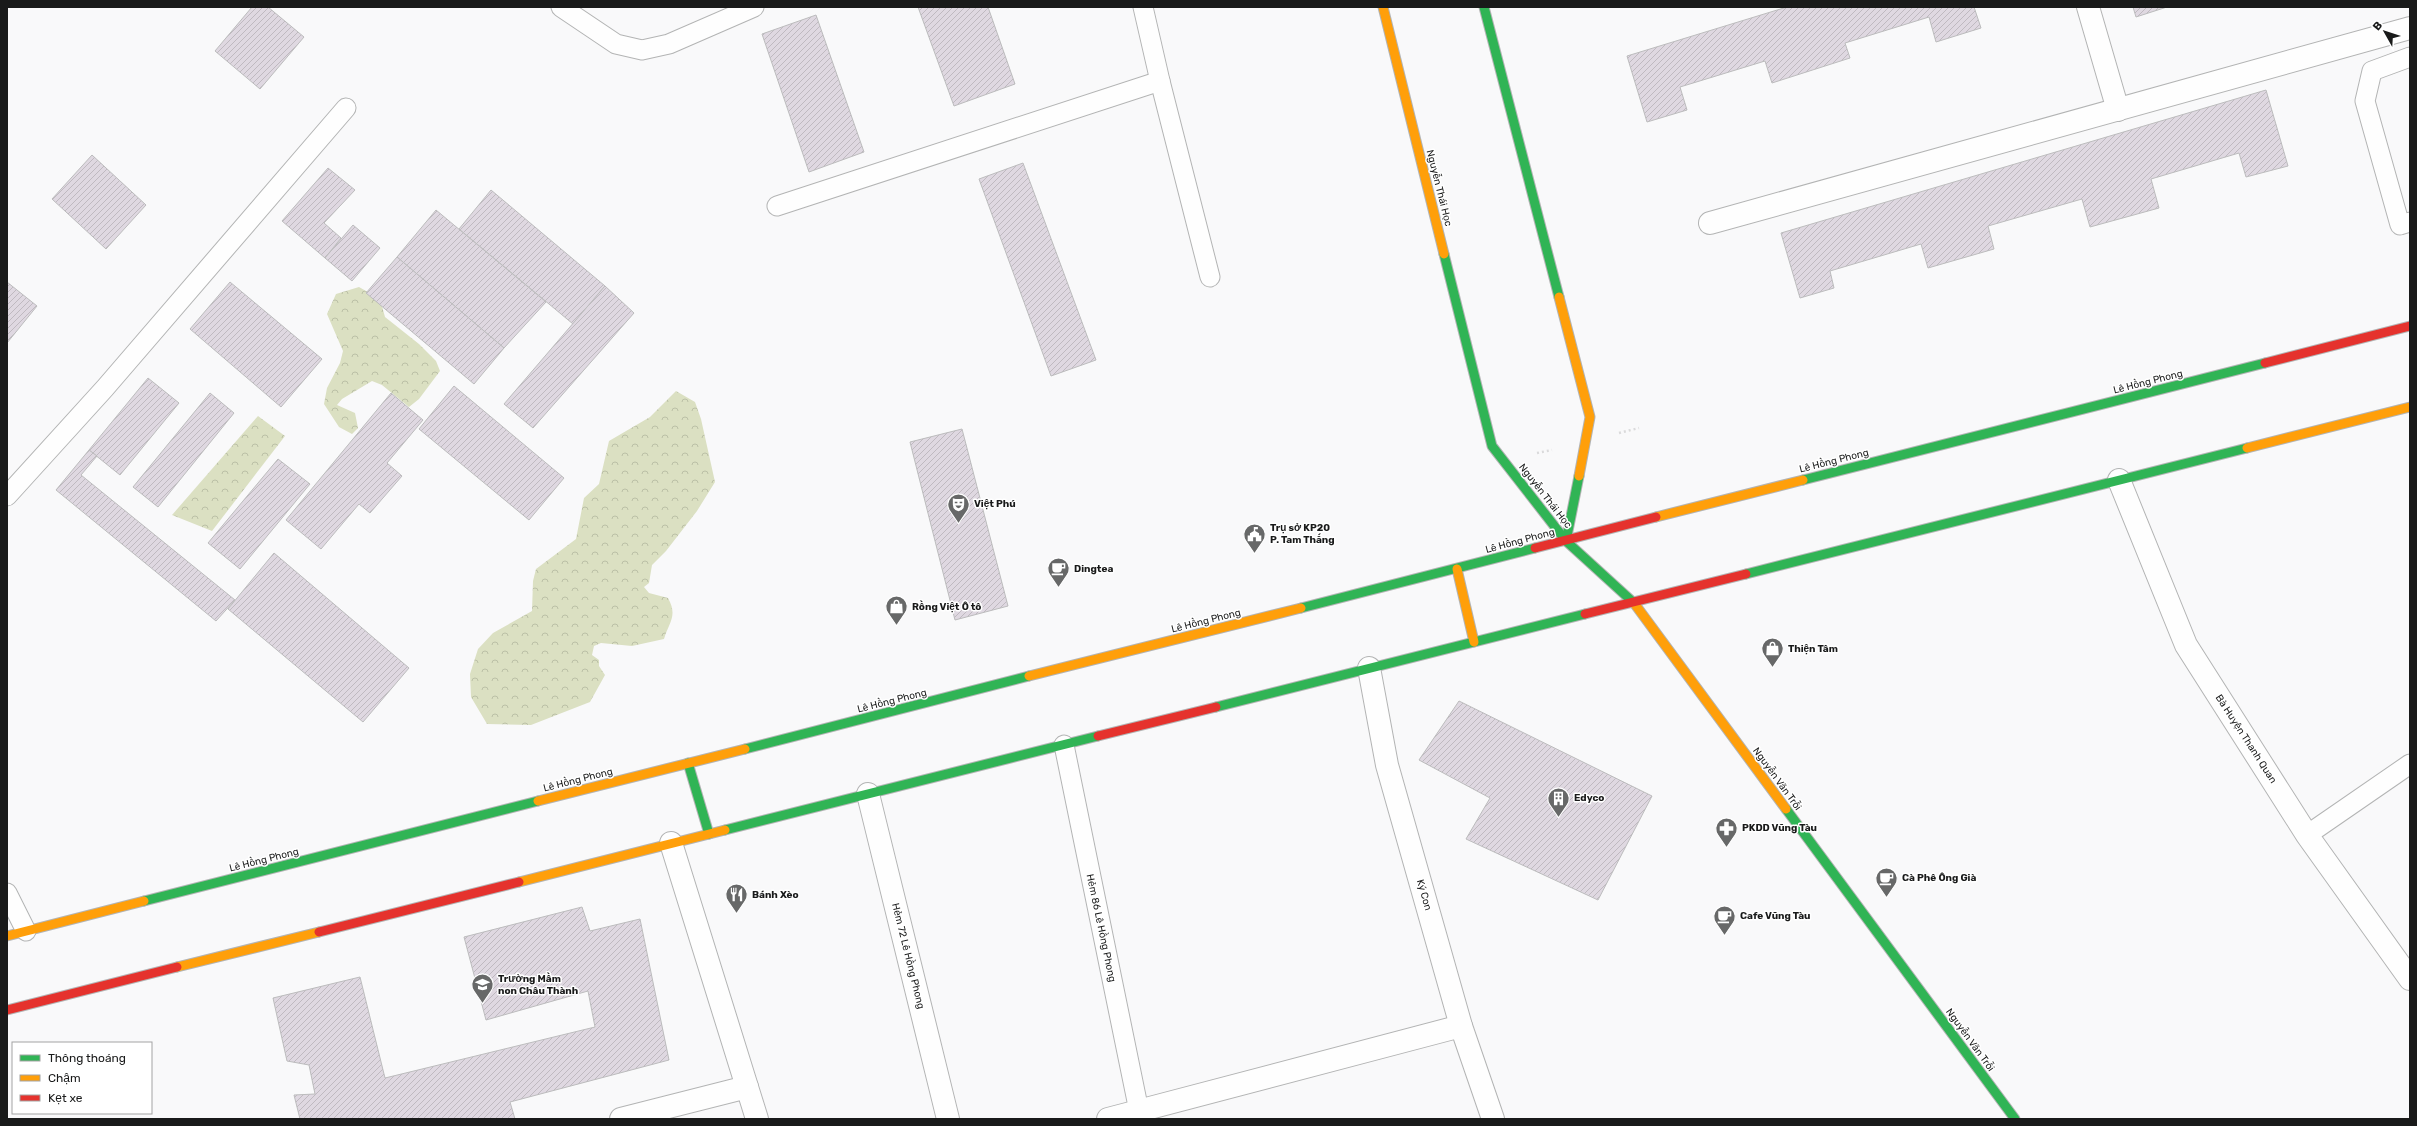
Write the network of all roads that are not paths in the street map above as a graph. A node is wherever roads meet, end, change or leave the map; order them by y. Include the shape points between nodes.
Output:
1 (561, 7) edge
2 (754, 7) edge
3 (1143, 7) edge
4 (1383, 7) edge
5 (1484, 7) edge
6 (2088, 7) edge
7 (2410, 28) edge
8 (2410, 57) edge
9 (1160, 81) junction
10 (346, 108) dead end
11 (2118, 110) junction
12 (777, 206) dead end
13 (2410, 222) edge
14 (1710, 223) dead end
15 (1210, 277) dead end
16 (2410, 326) edge
17 (2410, 407) edge
18 (2119, 480) junction
19 (7, 496) edge
20 (1566, 541) junction
21 (1456, 569) junction
22 (1633, 602) junction
23 (1474, 642) junction
24 (1369, 668) junction
25 (1064, 745) junction
26 (688, 763) junction
27 (2410, 764) edge
28 (868, 794) junction
29 (709, 834) junction
30 (2308, 835) junction
31 (671, 843) junction
32 (7, 894) edge
33 (26, 931) junction
34 (7, 936) edge
35 (2410, 979) edge
36 (7, 1010) edge
37 (1461, 1026) junction
38 (747, 1087) junction
39 (1140, 1115) edge
40 (621, 1119) edge
41 (757, 1119) edge
42 (948, 1119) edge
43 (1108, 1119) edge
44 (1493, 1119) edge
45 (2015, 1119) edge

1 - 2 lane via 616,44 642,50 669,44
3 - 9 lane
4 - 20 main road, Nguyễn Thái Học via 1492,446
5 - 20 main road, Nguyễn Thái Học via 1590,417
6 - 11 street
7 - 11 street
8 - 13 lane via 2372,71 2365,101 2400,225
9 - 12 lane
9 - 15 lane
10 - 19 lane via 105,388
11 - 14 street
16 - 20 main road, Lê Hồng Phong
17 - 18 main road
18 - 22 main road
18 - 30 street, Bà Huyện Thanh Quan via 2186,645
20 - 21 main road, Lê Hồng Phong
20 - 22 main road, Nguyễn Văn Trỗi
21 - 23 main road
21 - 26 main road, Lê Hồng Phong
22 - 23 main road
22 - 45 main road, Nguyễn Văn Trỗi
23 - 24 main road
24 - 25 main road
24 - 37 street, Ký Con via 1387,765
25 - 28 main road
25 - 39 lane, Hẻm 86 Lê Hồng Phong
26 - 29 main road
26 - 33 main road, Lê Hồng Phong
27 - 30 lane
28 - 29 main road
28 - 42 street, Hẻm 72 Lê Hồng Phong
29 - 31 main road
30 - 35 street, Bà Huyện Thanh Quan
31 - 36 main road
31 - 38 street
32 - 33 lane
33 - 34 main road, Lê Hồng Phong
37 - 39 street
37 - 44 street, Ký Con
38 - 40 street
38 - 41 street
39 - 43 street

